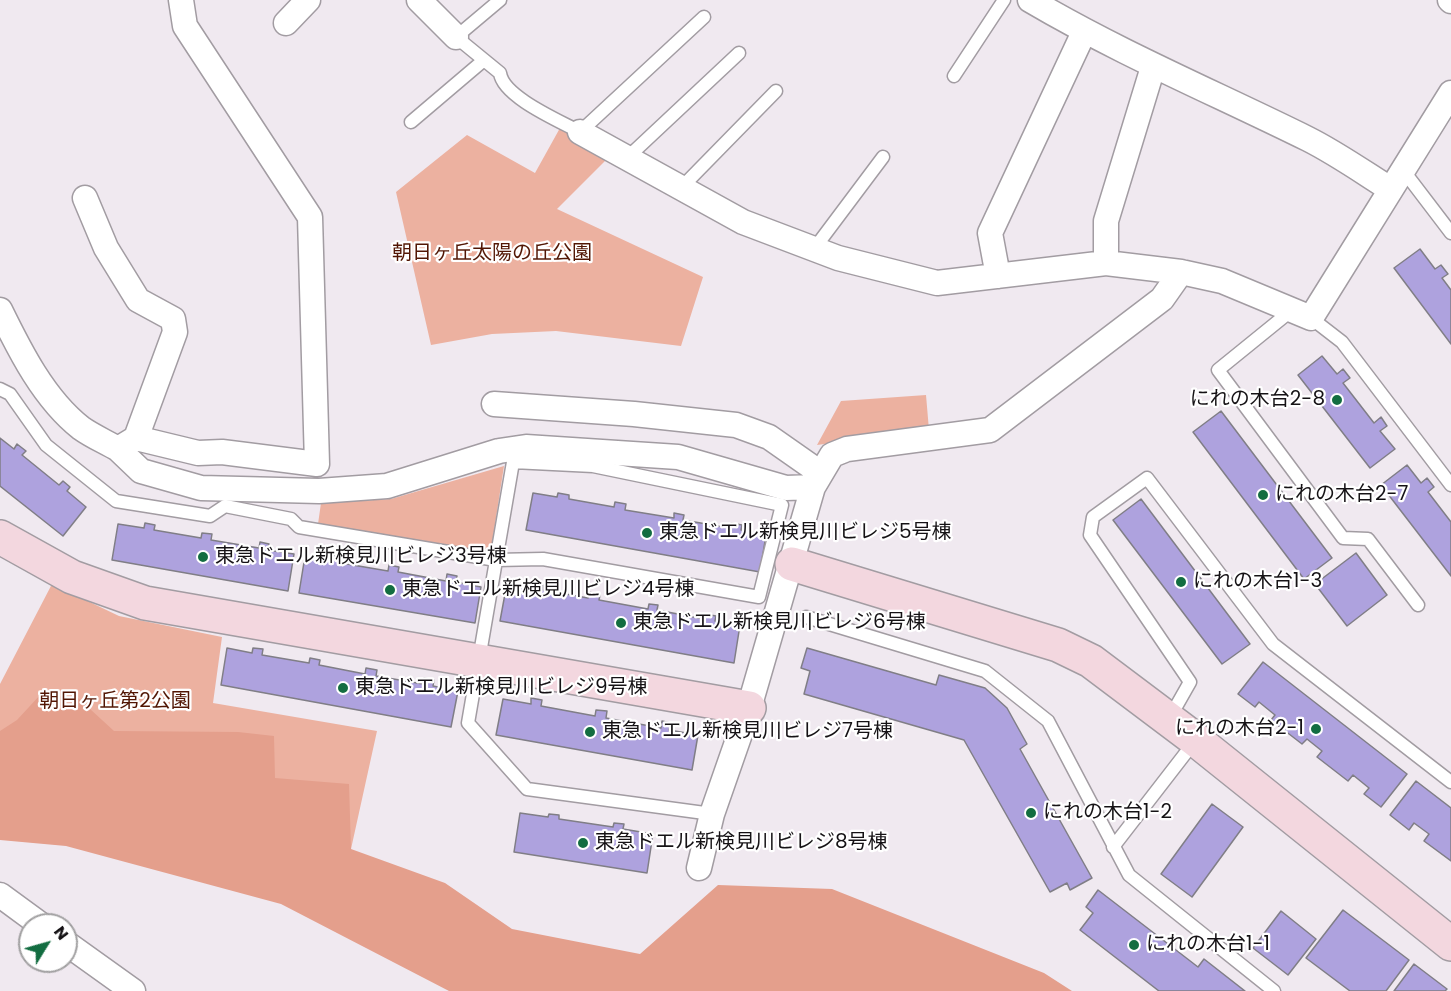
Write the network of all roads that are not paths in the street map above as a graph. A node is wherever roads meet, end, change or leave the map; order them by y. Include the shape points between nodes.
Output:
1 (181, 0) edge
2 (308, 0) edge
3 (419, 0) edge
4 (500, 0) edge
5 (1004, 0) edge
6 (1030, 0) edge
7 (1056, 7) edge
8 (704, 17) dead end
9 (286, 23) dead end
10 (1084, 32) junction
11 (456, 37) junction
12 (739, 53) dead end
13 (484, 60) junction
14 (1153, 67) junction
15 (954, 76) dead end
16 (776, 91) dead end
17 (1451, 93) edge
18 (411, 122) dead end
19 (580, 132) junction
20 (883, 157) dead end
21 (627, 158) junction
22 (1397, 179) junction
23 (681, 188) junction
24 (85, 198) dead end
25 (1451, 233) edge
26 (814, 249) junction
27 (1106, 263) junction
28 (1181, 272) junction
29 (998, 276) junction
30 (0, 310) edge
31 (1302, 314) junction
32 (0, 389) edge
33 (494, 404) dead end
34 (127, 443) junction
35 (816, 480) junction
36 (1451, 485) edge
37 (0, 537) edge
38 (496, 560) junction
39 (792, 564) junction
40 (1418, 605) dead end
41 (806, 617) dead end
42 (479, 660) junction
43 (749, 708) junction
44 (1168, 720) junction
45 (1196, 740) junction
46 (1451, 782) edge
47 (712, 814) junction
48 (1113, 847) junction
49 (699, 868) dead end
50 (0, 896) edge
51 (24, 913) edge
52 (1451, 944) edge
53 (78, 952) edge
54 (133, 991) edge
55 (1274, 991) edge

1 - 34 street via 185,26 310,217 317,464
2 - 9 street
3 - 11 street
4 - 11 lane
5 - 15 lane
6 - 7 street
7 - 10 street
8 - 19 lane
10 - 14 street
10 - 29 street via 990,233
11 - 13 lane
12 - 21 lane
13 - 18 lane
13 - 19 lane via 500,73 501,81 517,97
14 - 22 street
14 - 27 street via 1106,221
16 - 23 lane
17 - 22 street
19 - 21 street
20 - 26 lane
21 - 23 street
22 - 25 lane
22 - 31 street
23 - 26 street via 743,222
24 - 34 street via 106,248 138,300 172,319 176,332
26 - 29 street via 937,283
27 - 28 street
27 - 29 street
28 - 31 street via 1222,281
28 - 35 street via 1162,299 990,430 847,449 831,455
30 - 34 street via 20,351 55,402 81,428
31 - 36 lane via 1342,342
31 - 40 lane via 1218,370 1343,538 1368,539
32 - 38 lane via 10,394 46,445 116,501 210,516 225,506 291,519 299,527
33 - 35 street via 736,425 769,437
34 - 35 street via 141,471 201,488 319,491 387,486 499,451 526,447 678,457 786,488
35 - 39 street
37 - 42 street via 72,577 145,603
38 - 38 lane via 513,462 593,466 782,505 759,597 543,559
38 - 42 lane
39 - 43 street
39 - 44 street via 1058,645 1091,661
41 - 48 lane via 985,671 1048,721
42 - 43 street
42 - 47 lane via 468,723 527,789
43 - 47 street
44 - 45 street
44 - 46 lane via 1190,682 1090,535 1094,517 1147,478 1274,644
45 - 48 lane
45 - 52 street
47 - 49 street
48 - 55 lane via 1129,875
50 - 51 street
53 - 54 street

